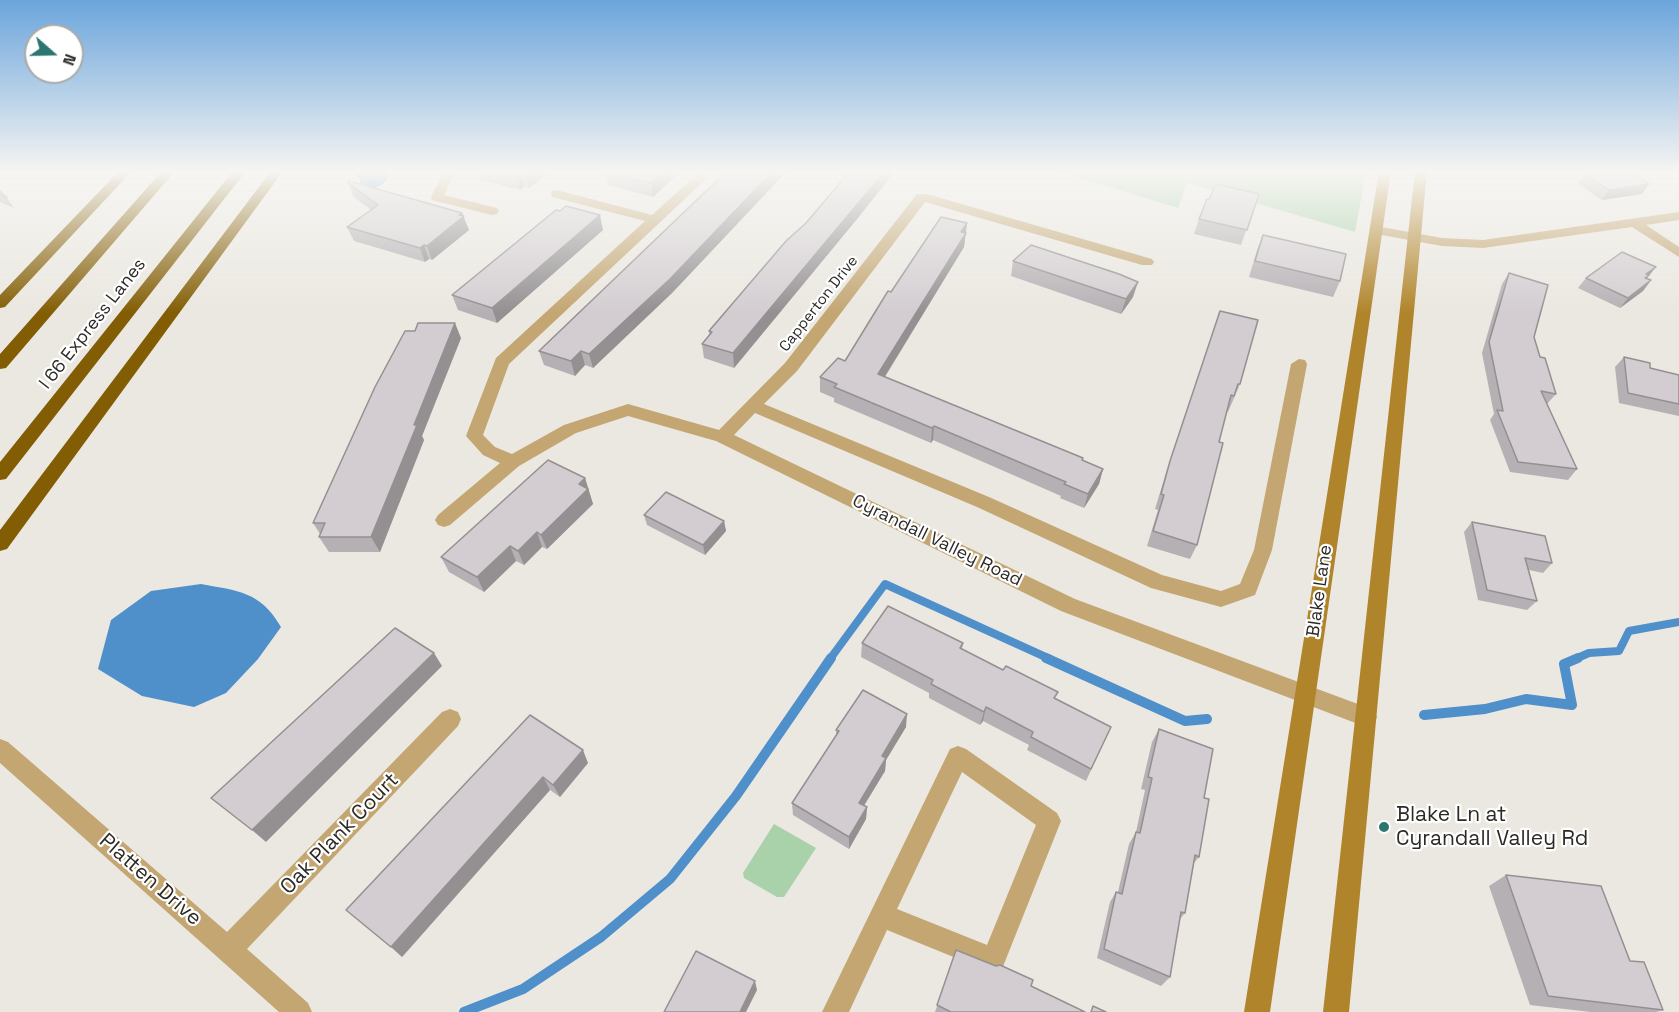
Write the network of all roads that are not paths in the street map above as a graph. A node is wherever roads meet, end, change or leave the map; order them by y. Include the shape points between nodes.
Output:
1 (81, 218) edge
2 (128, 218) edge
3 (203, 218) edge
4 (242, 218) edge
5 (648, 218) edge
6 (906, 218) edge
7 (995, 218) edge
8 (1378, 218) edge
9 (1416, 218) edge
10 (1665, 218) edge
11 (655, 220) joint
12 (1635, 223) junction
13 (1376, 230) junction
14 (1414, 238) junction
15 (1679, 253) edge
16 (1147, 262) dead end
17 (0, 304) edge
18 (0, 364) edge
19 (1299, 364) dead end
20 (753, 406) junction
21 (722, 437) junction
22 (513, 462) junction
23 (0, 474) edge
24 (444, 520) dead end
25 (0, 544) edge
26 (1306, 695) junction
27 (1366, 717) junction
28 (450, 719) dead end
29 (0, 749) edge
30 (882, 916) junction
31 (229, 949) junction
32 (300, 1012) edge
33 (835, 1012) edge
34 (1257, 1012) edge
35 (1336, 1012) edge

1 - 17 highway
2 - 18 highway
3 - 23 highway, I 66 Express Lanes
4 - 25 highway
5 - 11 street
6 - 20 street, Capperton Drive via 791,367
7 - 16 street, Capperton Drive
8 - 13 main road, Blake Lane
9 - 14 main road
10 - 12 street
11 - 22 street via 502,363 474,436 489,451
12 - 14 street via 1482,244
12 - 15 street
13 - 14 street
13 - 26 main road, Blake Lane
14 - 27 main road
19 - 20 street via 1263,550 1248,589 1221,599 1158,582 983,502
20 - 21 street, Capperton Drive
21 - 22 street, Cyrandall Valley Road via 628,411 570,429
21 - 26 street, Cyrandall Valley Road via 1068,605
22 - 24 street, Cyrandall Valley Road
26 - 27 street, Cyrandall Valley Road
26 - 34 main road, Blake Lane
27 - 35 main road
28 - 31 street, Oak Plank Court
29 - 31 street, Platten Drive
30 - 30 street via 958,756 1049,821 993,960
30 - 33 street
31 - 32 street, Platten Drive

